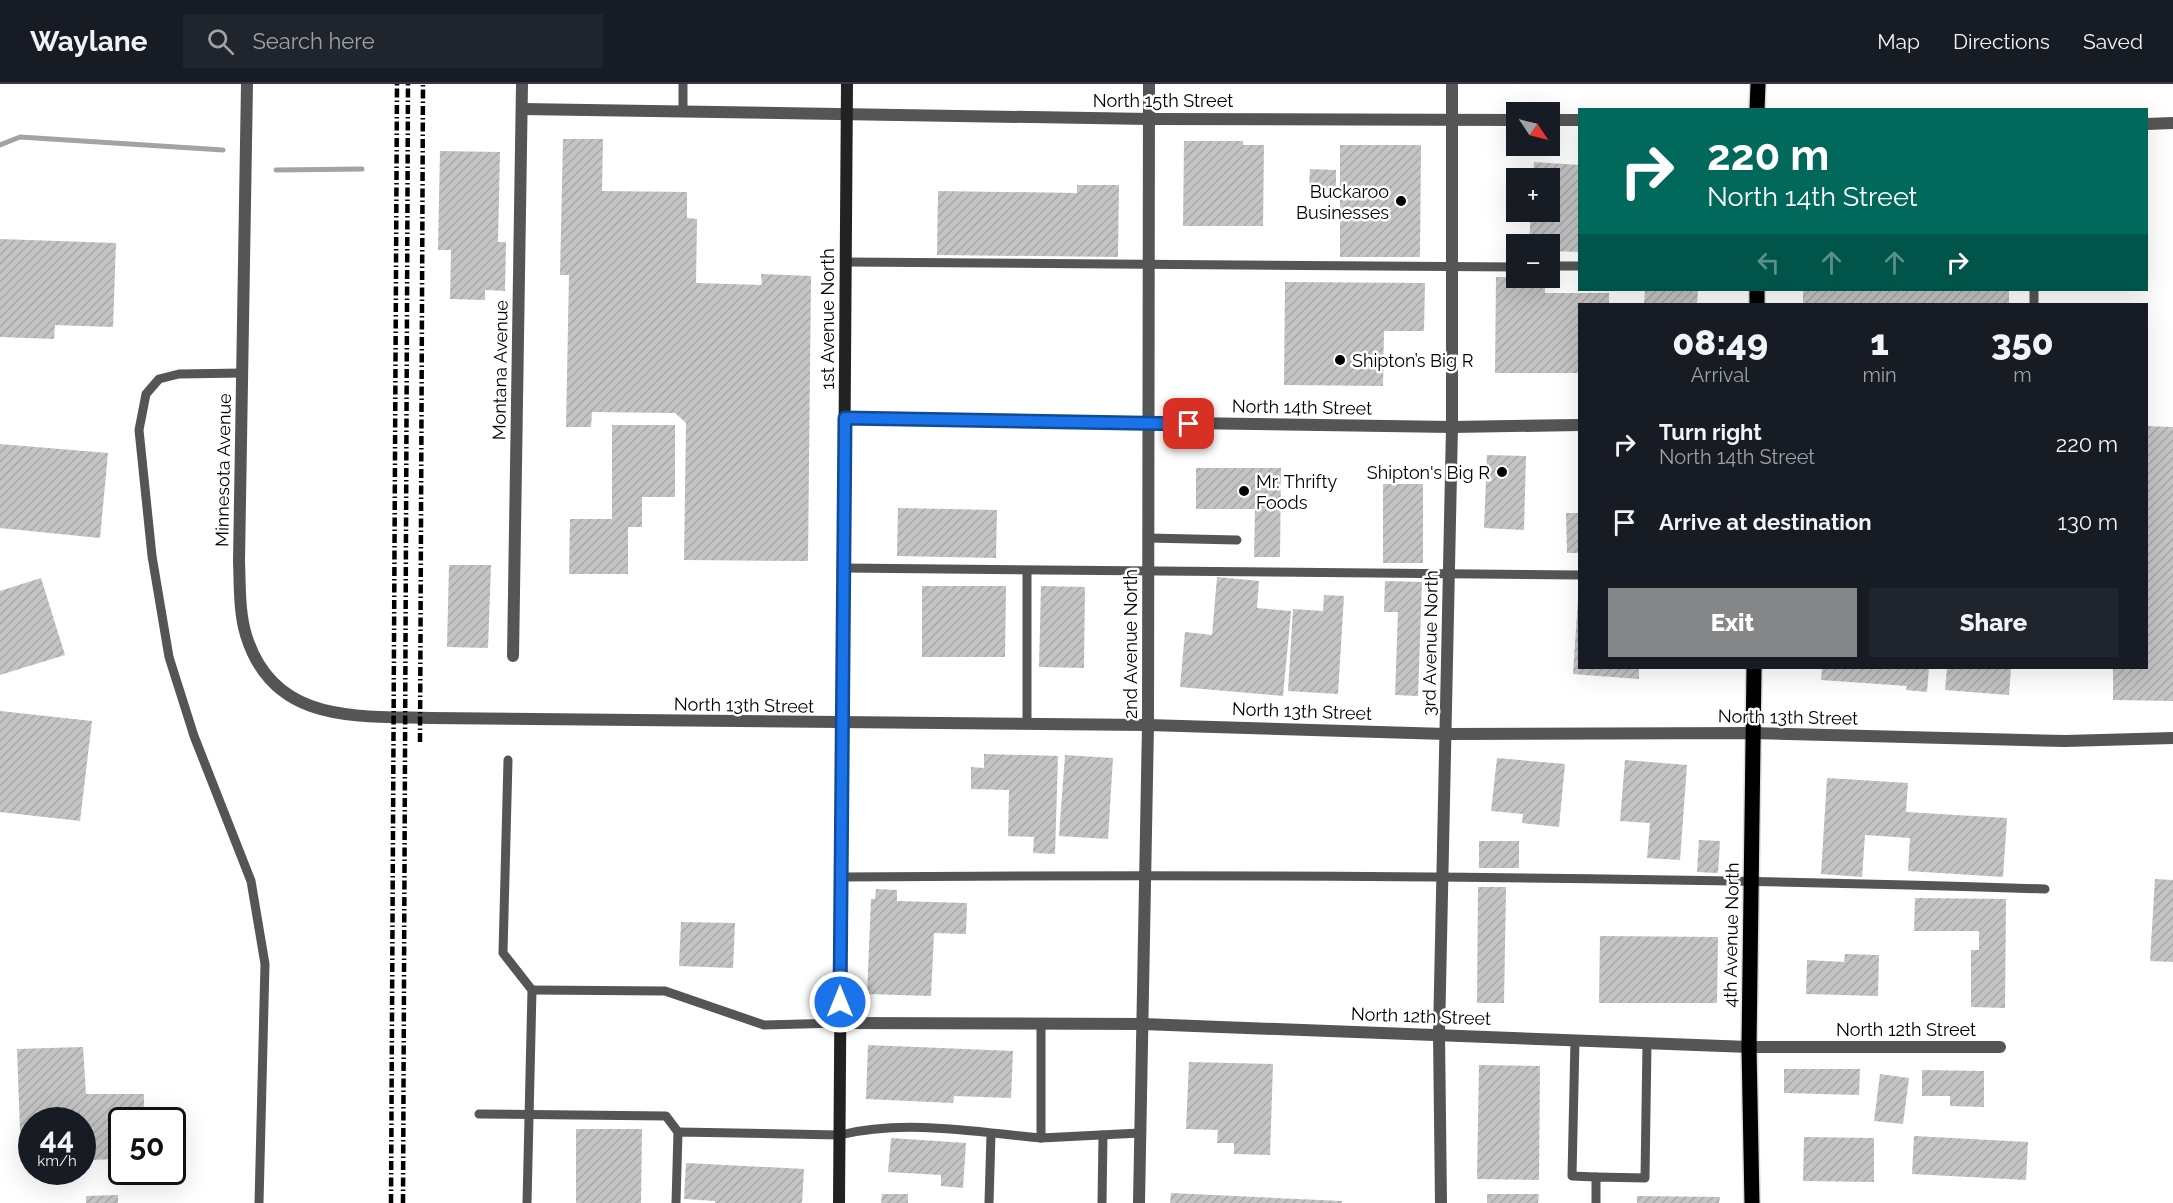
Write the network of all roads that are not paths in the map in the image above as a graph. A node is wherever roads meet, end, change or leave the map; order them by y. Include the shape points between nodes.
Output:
1 (247, 84) edge
2 (522, 84) edge
3 (683, 84) edge
4 (847, 84) edge
5 (1149, 84) edge
6 (1452, 84) edge
7 (1758, 84) edge
8 (1757, 108) edge
9 (522, 109) junction
10 (683, 111) junction
11 (847, 113) junction
12 (1150, 119) junction
13 (1452, 119) junction
14 (1506, 120) edge
15 (1560, 120) edge
16 (1578, 120) edge
17 (2173, 123) edge
18 (2148, 124) edge
19 (846, 262) junction
20 (1149, 265) junction
21 (1560, 266) edge
22 (1578, 266) edge
23 (1452, 267) junction
24 (1506, 267) edge
25 (243, 373) junction
26 (845, 418) junction
27 (1148, 423) junction
28 (1578, 426) edge
29 (1452, 427) junction
30 (1148, 538) junction
31 (1237, 540) dead end
32 (844, 568) junction
33 (1027, 570) junction
34 (1148, 573) junction
35 (1449, 573) junction
36 (1578, 575) edge
37 (513, 656) dead end
38 (1754, 669) edge
39 (431, 718) joint
40 (842, 724) junction
41 (1027, 724) junction
42 (1148, 725) junction
43 (1753, 733) junction
44 (1446, 734) junction
45 (2173, 738) edge
46 (508, 760) dead end
47 (1145, 874) junction
48 (842, 877) junction
49 (1443, 879) junction
50 (1751, 880) junction
51 (2044, 889) dead end
52 (532, 990) junction
53 (840, 1023) junction
54 (1041, 1024) junction
55 (1143, 1024) junction
56 (1439, 1034) junction
57 (1575, 1040) junction
58 (1647, 1043) junction
59 (1749, 1047) junction
60 (2000, 1047) dead end
61 (479, 1114) dead end
62 (528, 1115) junction
63 (678, 1132) junction
64 (1140, 1133) junction
65 (991, 1134) junction
66 (840, 1135) junction
67 (1103, 1135) junction
68 (1041, 1138) junction
69 (1596, 1177) junction
70 (259, 1203) edge
71 (527, 1203) edge
72 (676, 1203) edge
73 (839, 1203) edge
74 (989, 1203) edge
75 (1101, 1203) edge
76 (1139, 1203) edge
77 (1441, 1203) edge
78 (1596, 1203) edge
79 (1752, 1203) edge

1 - 25 street, Minnesota Avenue
2 - 9 street, Montana Avenue
3 - 10 lane
4 - 11 main road, 1st Avenue North
5 - 12 street, 2nd Avenue North
6 - 13 street, 3rd Avenue North
7 - 8 main road
9 - 10 street, North 15th Street
9 - 37 street, Montana Avenue
10 - 11 street, North 15th Street
11 - 12 street, North 15th Street
11 - 19 main road, 1st Avenue North
12 - 13 street, North 15th Street
12 - 20 street, 2nd Avenue North
13 - 14 street, North 15th Street
13 - 23 street, 3rd Avenue North
15 - 16 street
17 - 18 street
19 - 20 lane
19 - 26 main road, 1st Avenue North
20 - 23 lane
20 - 27 street, 2nd Avenue North
21 - 22 lane
23 - 24 lane
23 - 29 street, 3rd Avenue North
25 - 39 street, Minnesota Avenue via 239,561 241,608 254,654 275,685 309,707 354,716
25 - 70 lane via 179,374 159,379 146,393 139,430 152,556 169,657 194,736 251,881 266,964
26 - 27 street, North 14th Street
26 - 32 main road, 1st Avenue North
27 - 29 street, North 14th Street
27 - 30 street, 2nd Avenue North
28 - 29 street, North 14th Street
29 - 35 street, 3rd Avenue North
30 - 31 lane
30 - 34 street, 2nd Avenue North
32 - 33 lane
32 - 40 main road, 1st Avenue North
33 - 34 lane
33 - 41 lane
34 - 35 lane
34 - 42 street, 2nd Avenue North
35 - 36 lane
35 - 44 street, 3rd Avenue North
38 - 43 main road, 4th Avenue North
39 - 40 street, North 13th Street
40 - 41 street, North 13th Street
40 - 48 main road, 1st Avenue North
41 - 42 street, North 13th Street
42 - 44 street, North 13th Street
42 - 47 street, 2nd Avenue North
43 - 44 street, North 13th Street
43 - 45 street, North 13th Street via 2065,741
43 - 50 main road, 4th Avenue North
44 - 49 street, 3rd Avenue North
46 - 52 lane via 503,953
47 - 48 lane
47 - 49 lane
47 - 55 street, 2nd Avenue North
48 - 53 main road, 1st Avenue North
49 - 50 lane
49 - 56 street, 3rd Avenue North
50 - 51 lane
50 - 59 main road, 4th Avenue North
52 - 53 lane via 665,991 764,1025
52 - 62 lane
53 - 54 street, North 12th Street
53 - 66 main road, 1st Avenue North
54 - 55 street, North 12th Street
54 - 68 lane
55 - 56 street, North 12th Street
55 - 64 street, 2nd Avenue North
56 - 57 street, North 12th Street
56 - 77 street, 3rd Avenue North
57 - 58 street, North 12th Street
57 - 69 lane via 1572,1176
58 - 59 street, North 12th Street
58 - 69 lane via 1645,1178
59 - 60 street, North 12th Street
59 - 79 main road, 4th Avenue North
61 - 62 lane
62 - 63 lane via 666,1116
62 - 71 lane
63 - 66 lane
63 - 72 lane
64 - 67 lane
64 - 76 street, 2nd Avenue North
65 - 66 lane via 943,1129 865,1129
65 - 68 lane
65 - 74 lane
66 - 73 main road, 1st Avenue North
67 - 68 lane
67 - 75 lane
69 - 78 lane

